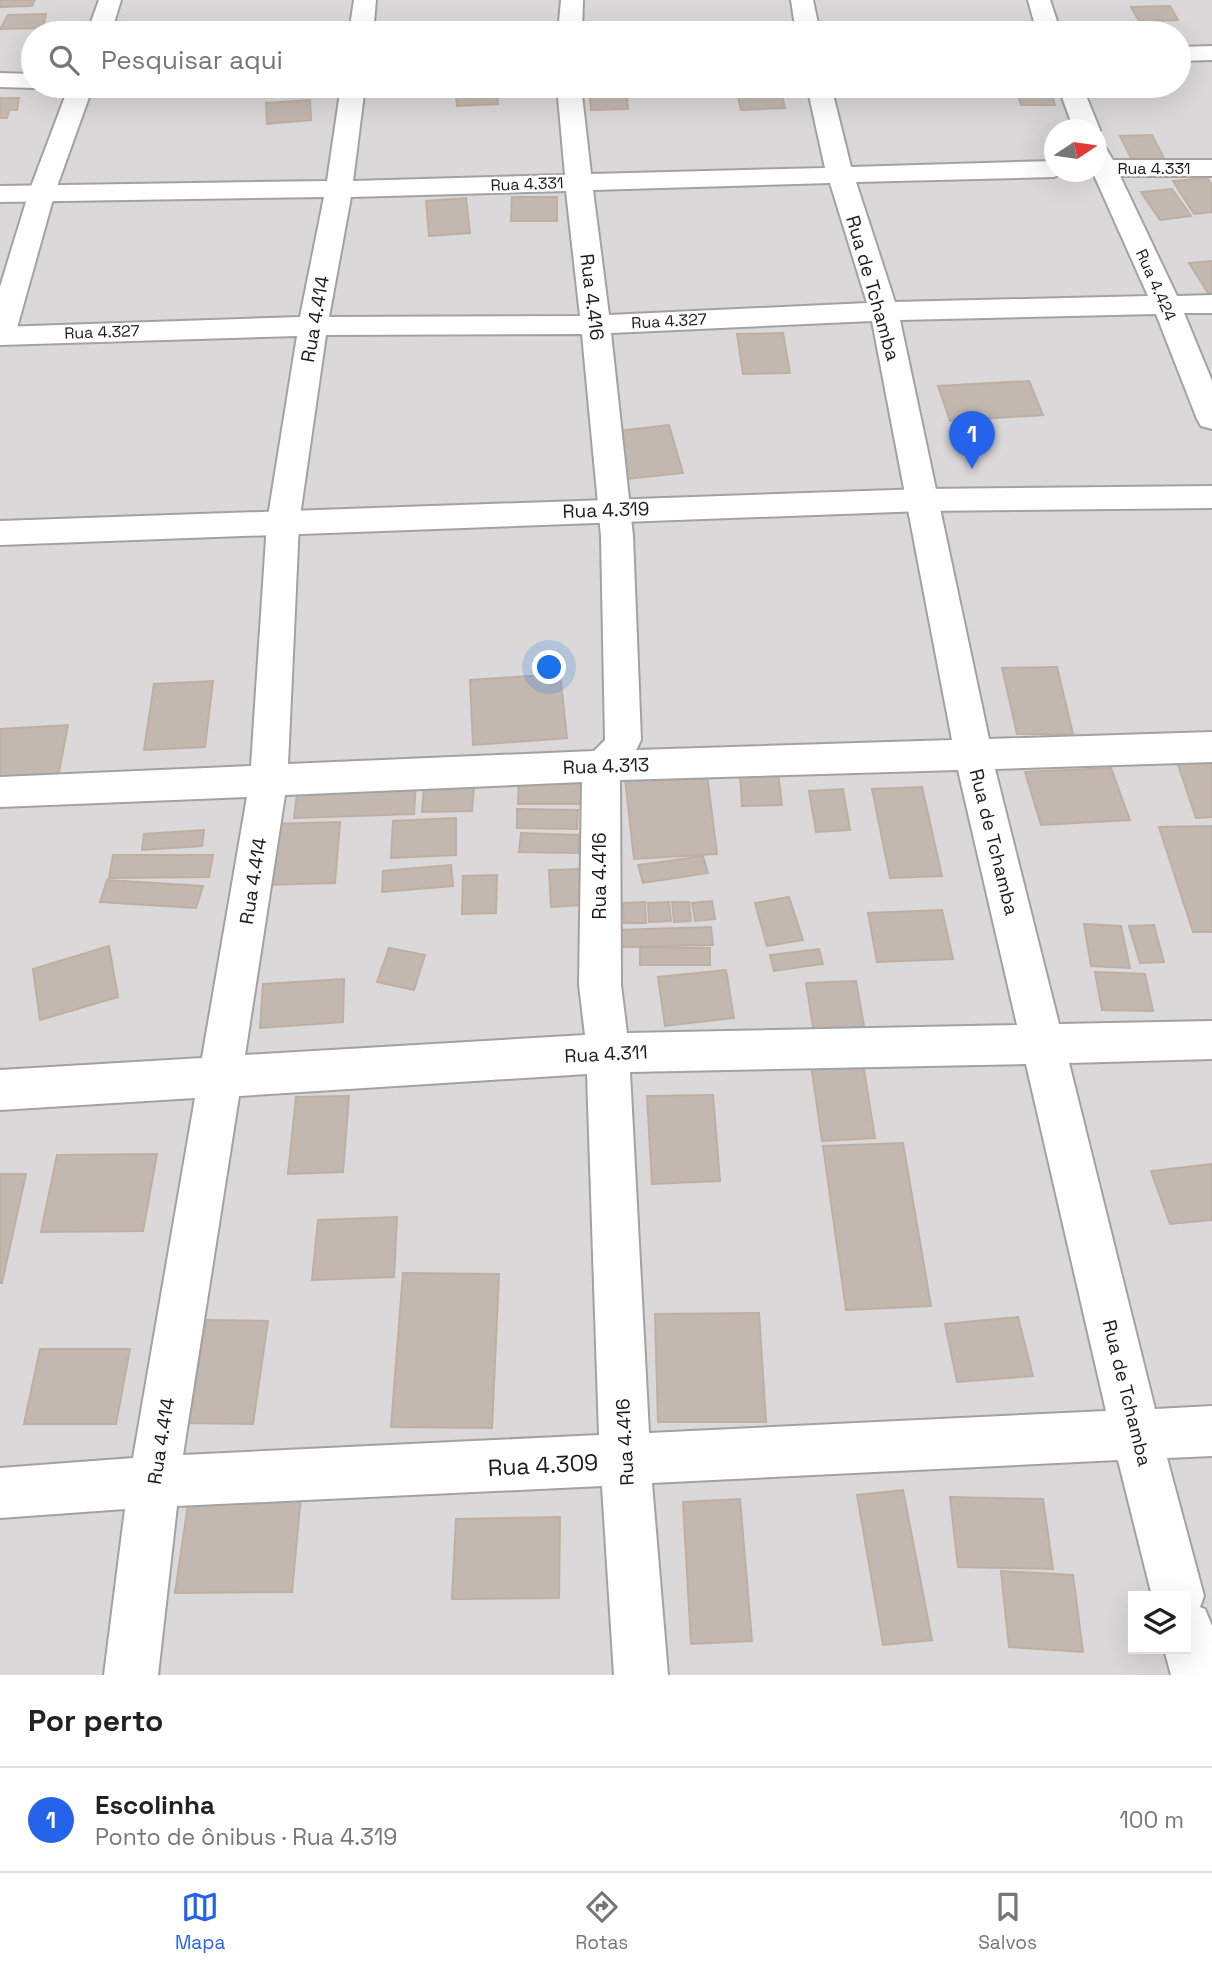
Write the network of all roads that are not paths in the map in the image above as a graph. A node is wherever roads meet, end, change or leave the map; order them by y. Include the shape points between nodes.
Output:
1 (110, 0) edge
2 (365, 0) edge
3 (572, 0) edge
4 (802, 0) edge
5 (1039, 0) edge
6 (103, 21) edge
7 (362, 21) edge
8 (571, 21) edge
9 (806, 21) edge
10 (1045, 21) edge
11 (1212, 53) edge
12 (1191, 54) edge
13 (0, 80) edge
14 (21, 81) edge
15 (77, 98) edge
16 (351, 98) edge
17 (570, 98) edge
18 (822, 98) edge
19 (1075, 98) edge
20 (1083, 119) edge
21 (1107, 163) edge
22 (1212, 168) edge
23 (1044, 169) edge
24 (840, 174) junction
25 (1107, 180) edge
26 (577, 183) junction
27 (339, 189) junction
28 (42, 192) junction
29 (0, 194) edge
30 (1212, 304) edge
31 (1167, 306) junction
32 (884, 312) junction
33 (597, 325) junction
34 (313, 326) junction
35 (0, 335) edge
36 (1212, 419) edge
37 (1212, 497) edge
38 (923, 500) junction
39 (615, 510) junction
40 (283, 523) junction
41 (0, 533) edge
42 (1212, 747) edge
43 (973, 753) junction
44 (603, 766) junction
45 (269, 780) junction
46 (0, 792) edge
47 (1212, 1040) edge
48 (1043, 1043) junction
49 (608, 1054) junction
50 (221, 1077) junction
51 (0, 1090) edge
52 (1212, 1430) edge
53 (1136, 1433) junction
54 (625, 1461) junction
55 (154, 1482) junction
56 (0, 1493) edge
57 (1177, 1591) edge
58 (1191, 1648) edge
59 (131, 1675) edge
60 (641, 1675) edge
61 (1198, 1675) edge

1 - 6 street
2 - 7 street
3 - 8 street
4 - 9 street
5 - 10 street
11 - 12 street
13 - 14 street
15 - 28 street
16 - 27 street, Rua 4.414
17 - 26 street, Rua 4.416
18 - 24 street, Rua de Tchamba
19 - 20 street
21 - 22 street, Rua 4.331
23 - 24 street, Rua 4.331
24 - 26 street, Rua 4.331
24 - 32 street, Rua de Tchamba
25 - 31 street, Rua 4.424
26 - 27 street, Rua 4.331
26 - 33 street, Rua 4.416
27 - 28 street, Rua 4.331
27 - 34 street, Rua 4.414
28 - 29 street, Rua 4.331
28 - 35 street
30 - 31 street, Rua 4.327
31 - 32 street, Rua 4.327
31 - 36 street, Rua 4.424
32 - 33 street, Rua 4.327
32 - 38 street, Rua de Tchamba
33 - 34 street, Rua 4.327
33 - 39 street, Rua 4.416
34 - 35 street, Rua 4.327
34 - 40 street, Rua 4.414
37 - 38 street, Rua 4.319
38 - 39 street, Rua 4.319
38 - 43 street, Rua de Tchamba
39 - 40 street, Rua 4.319
39 - 44 street, Rua 4.416 via 623,740
40 - 41 street, Rua 4.319
40 - 45 street, Rua 4.414
42 - 43 street, Rua 4.313
43 - 44 street, Rua 4.313
43 - 48 street, Rua de Tchamba
44 - 45 street, Rua 4.313
44 - 49 street, Rua 4.416 via 598,812 600,985
45 - 46 street, Rua 4.313
45 - 50 street, Rua 4.414
47 - 48 street, Rua 4.311
48 - 49 street, Rua 4.311
48 - 53 street, Rua de Tchamba
49 - 50 street, Rua 4.311
49 - 54 street, Rua 4.416
50 - 51 street, Rua 4.311
50 - 55 street, Rua 4.414
52 - 53 street, Rua 4.309
53 - 54 street, Rua 4.309
53 - 57 street, Rua de Tchamba
54 - 55 street, Rua 4.309
54 - 60 street, Rua 4.416
55 - 56 street, Rua 4.309
55 - 59 street, Rua 4.414
58 - 61 street

